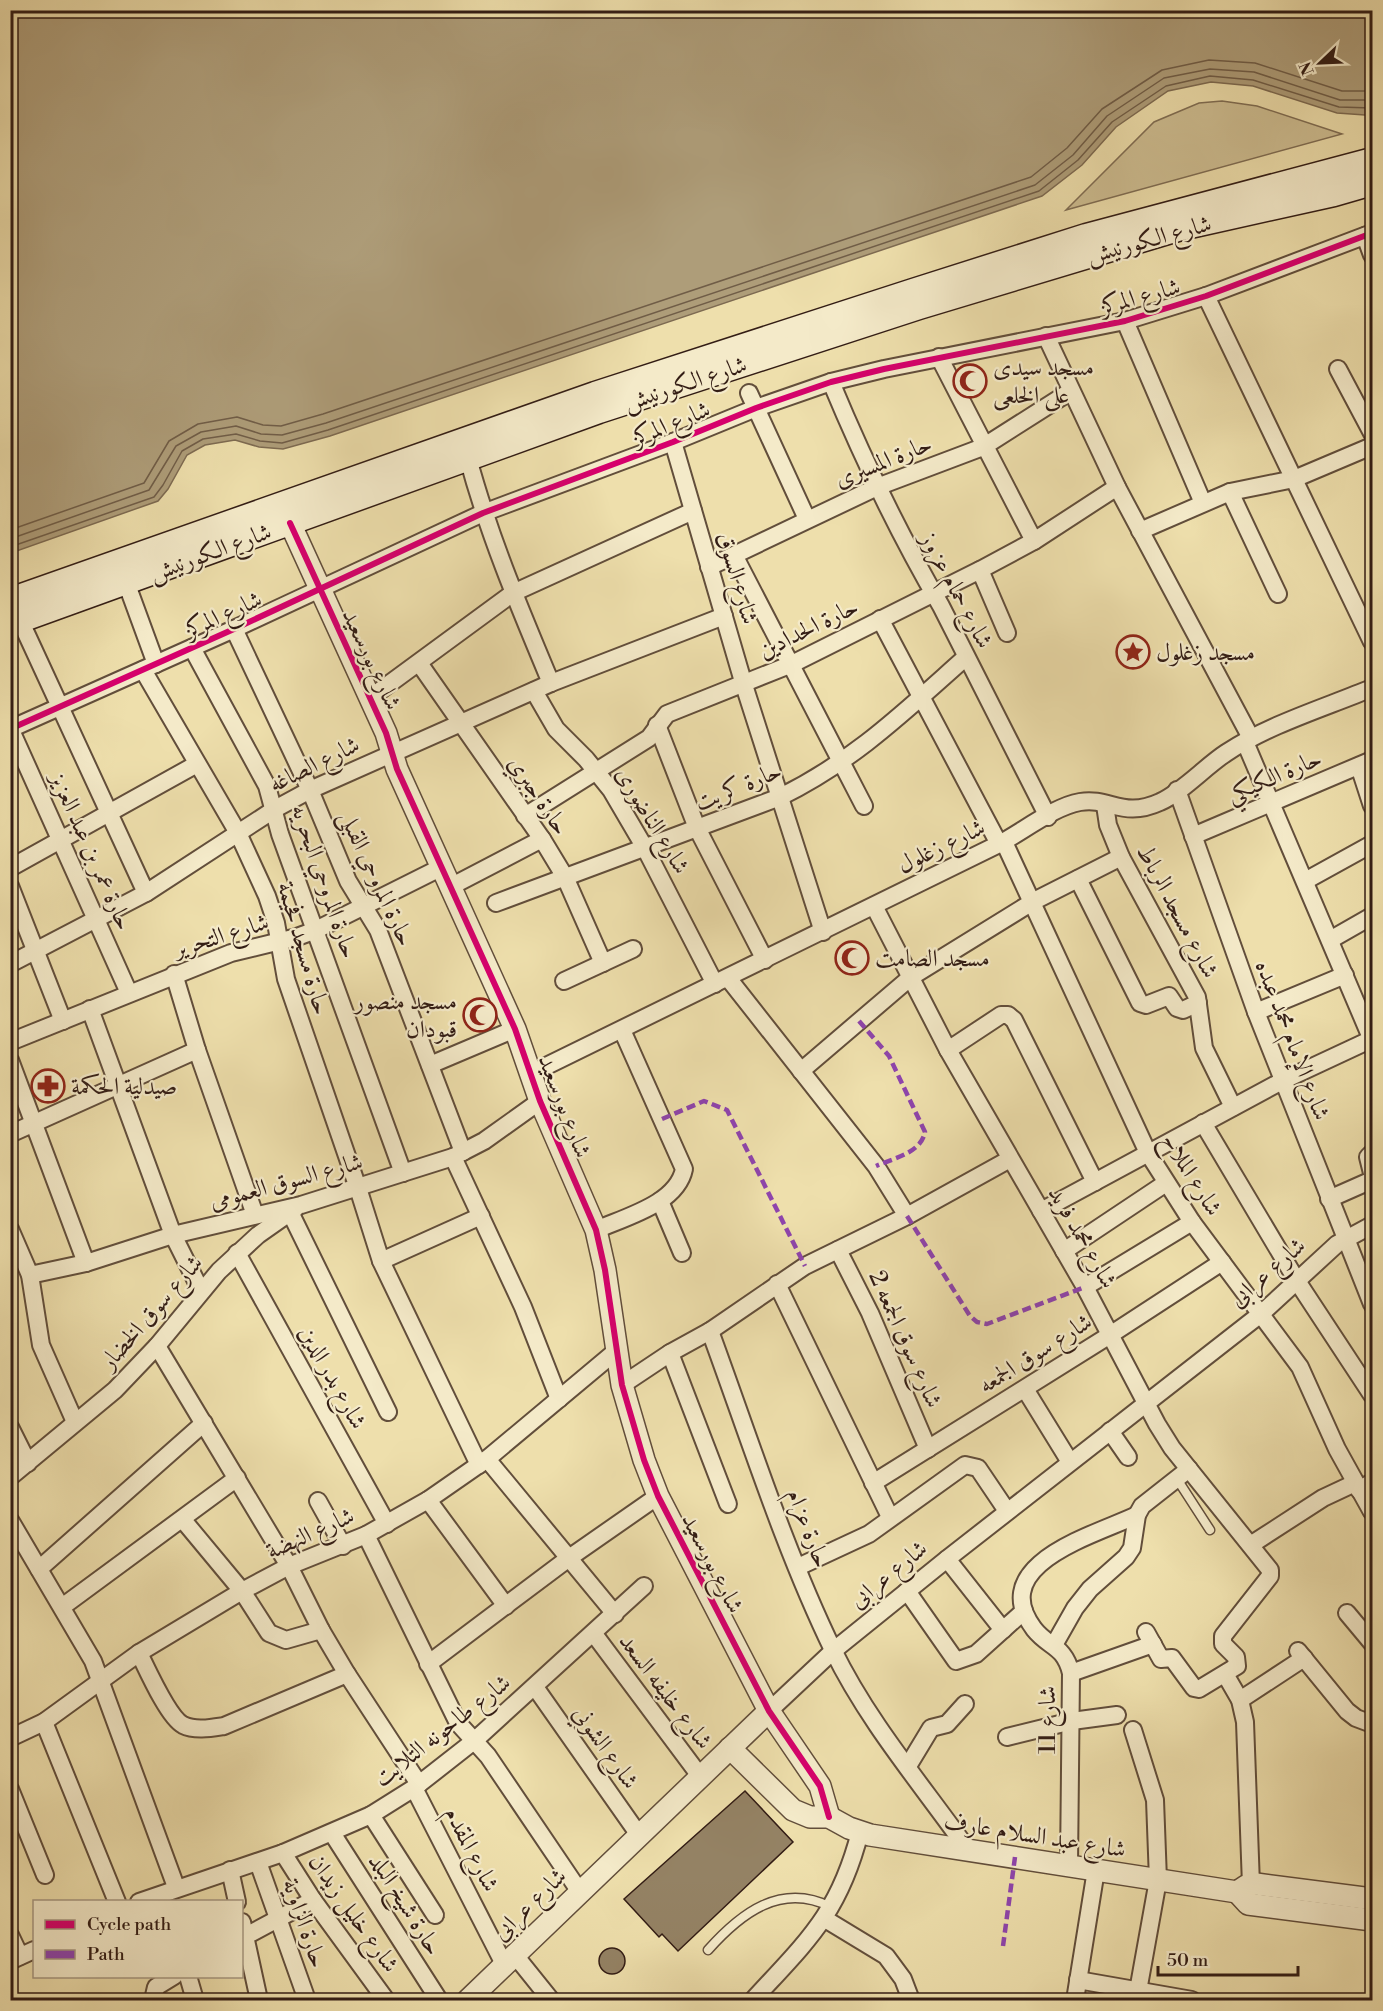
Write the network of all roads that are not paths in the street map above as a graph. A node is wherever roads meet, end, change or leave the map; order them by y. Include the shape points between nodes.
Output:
1 (1372, 160) edge
2 (1372, 183) edge
3 (1369, 234) edge
4 (1372, 255) edge
5 (1206, 296) junction
6 (1125, 321) junction
7 (1046, 336) junction
8 (939, 357) junction
9 (1338, 369) dead end
10 (831, 382) junction
11 (1071, 391) junction
12 (752, 401) junction
13 (1372, 433) edge
14 (673, 442) junction
15 (1372, 446) edge
16 (983, 447) junction
17 (468, 459) junction
18 (1294, 479) junction
19 (877, 487) junction
20 (1118, 487) junction
21 (1230, 492) junction
22 (322, 501) junction
23 (1203, 503) junction
24 (693, 511) junction
25 (483, 513) junction
26 (807, 519) junction
27 (290, 523) junction
28 (1140, 531) junction
29 (1034, 541) junction
30 (734, 555) junction
31 (709, 567) junction
32 (980, 570) junction
33 (126, 582) junction
34 (320, 589) junction
35 (513, 593) junction
36 (933, 593) junction
37 (1278, 594) dead end
38 (14, 615) edge
39 (724, 616) junction
40 (880, 620) junction
41 (234, 629) junction
42 (1006, 633) dead end
43 (1372, 642) edge
44 (192, 648) junction
45 (966, 657) junction
46 (419, 663) junction
47 (792, 664) junction
48 (150, 667) junction
49 (552, 683) junction
50 (744, 685) junction
51 (1372, 688) edge
52 (534, 691) junction
53 (921, 696) junction
54 (370, 698) junction
55 (60, 707) junction
56 (459, 722) junction
57 (657, 724) junction
58 (11, 729) edge
59 (1248, 740) junction
60 (392, 752) junction
61 (1366, 763) edge
62 (197, 764) junction
63 (842, 764) junction
64 (596, 771) junction
65 (310, 790) junction
66 (1177, 790) junction
67 (780, 797) junction
68 (1272, 804) junction
69 (1105, 805) junction
70 (864, 806) dead end
71 (1372, 806) edge
72 (275, 809) junction
73 (110, 813) junction
74 (525, 816) junction
75 (1048, 817) junction
76 (698, 828) junction
77 (238, 833) junction
78 (1193, 836) junction
79 (542, 839) junction
80 (61, 841) junction
81 (1002, 843) junction
82 (1372, 844) edge
83 (645, 848) junction
84 (1121, 857) junction
85 (442, 867) junction
86 (10, 868) edge
87 (565, 877) junction
88 (1078, 879) junction
89 (1305, 881) junction
90 (10, 886) edge
91 (450, 887) junction
92 (146, 893) junction
93 (1034, 901) junction
94 (496, 903) dead end
95 (366, 906) junction
96 (874, 906) junction
97 (1372, 916) edge
98 (97, 919) junction
99 (316, 930) junction
100 (823, 932) junction
101 (1330, 940) junction
102 (279, 942) junction
103 (633, 949) dead end
104 (36, 951) junction
105 (765, 960) junction
106 (603, 963) junction
107 (10, 964) edge
108 (174, 974) junction
109 (1345, 975) junction
110 (911, 977) junction
111 (564, 981) dead end
112 (722, 981) junction
113 (129, 993) junction
114 (1198, 1003) junction
115 (90, 1009) junction
116 (1256, 1012) junction
117 (63, 1021) junction
118 (515, 1029) junction
119 (622, 1030) junction
120 (1372, 1040) edge
121 (10, 1042) edge
122 (197, 1050) junction
123 (948, 1050) junction
124 (10, 1060) edge
125 (430, 1065) junction
126 (801, 1071) junction
127 (531, 1074) junction
128 (1282, 1081) junction
129 (120, 1086) junction
130 (540, 1101) junction
131 (1233, 1107) junction
132 (36, 1123) junction
133 (1203, 1123) junction
134 (10, 1134) edge
135 (1148, 1153) junction
136 (1372, 1153) edge
137 (458, 1155) junction
138 (1010, 1159) junction
139 (403, 1173) junction
140 (1372, 1173) edge
141 (1372, 1180) edge
142 (1095, 1182) junction
143 (1166, 1183) junction
144 (358, 1188) junction
145 (1329, 1199) junction
146 (660, 1201) junction
147 (296, 1209) junction
148 (1041, 1211) junction
149 (255, 1215) junction
150 (482, 1216) junction
151 (907, 1216) junction
152 (1192, 1222) junction
153 (1372, 1226) edge
154 (10, 1229) edge
155 (596, 1230) junction
156 (174, 1235) junction
157 (1344, 1239) junction
158 (838, 1250) junction
159 (1064, 1251) junction
160 (237, 1253) junction
161 (682, 1253) dead end
162 (381, 1261) junction
163 (1222, 1262) junction
164 (86, 1263) junction
165 (30, 1275) junction
166 (1297, 1281) junction
167 (777, 1284) junction
168 (1085, 1287) junction
169 (201, 1291) junction
170 (1372, 1304) edge
171 (1262, 1313) junction
172 (710, 1331) junction
173 (1110, 1335) junction
174 (157, 1346) junction
175 (615, 1352) junction
176 (670, 1353) junction
177 (622, 1385) junction
178 (1024, 1389) junction
179 (1372, 1395) edge
180 (559, 1399) junction
181 (1146, 1404) junction
182 (388, 1412) dead end
183 (75, 1422) junction
184 (204, 1423) junction
185 (10, 1428) edge
186 (1110, 1431) junction
187 (928, 1449) junction
188 (1128, 1457) dead end
189 (483, 1462) junction
190 (1070, 1462) junction
191 (28, 1463) junction
192 (1183, 1474) junction
193 (10, 1477) edge
194 (237, 1478) junction
195 (873, 1483) junction
196 (1362, 1485) edge
197 (658, 1496) junction
198 (428, 1500) junction
199 (318, 1501) dead end
200 (729, 1504) dead end
201 (1007, 1511) junction
202 (1372, 1512) edge
203 (1137, 1515) junction
204 (890, 1517) junction
205 (10, 1520) edge
206 (183, 1520) junction
207 (387, 1524) junction
208 (1210, 1530) dead end
209 (366, 1534) junction
210 (1252, 1544) junction
211 (343, 1546) junction
212 (569, 1558) junction
213 (947, 1559) junction
214 (289, 1566) junction
215 (798, 1567) junction
216 (39, 1569) junction
217 (644, 1586) dead end
218 (242, 1591) junction
219 (907, 1591) junction
220 (506, 1606) junction
221 (62, 1607) junction
222 (1024, 1611) junction
223 (1347, 1613) dead end
224 (615, 1614) junction
225 (321, 1630) junction
226 (1003, 1630) junction
227 (594, 1634) junction
228 (1372, 1643) edge
229 (1054, 1645) junction
230 (833, 1651) junction
231 (139, 1653) junction
232 (428, 1664) junction
233 (1071, 1673) junction
234 (347, 1674) junction
235 (1225, 1674) junction
236 (100, 1680) junction
237 (535, 1687) junction
238 (1240, 1700) junction
239 (965, 1704) dead end
240 (769, 1711) junction
241 (1117, 1714) dead end
242 (1072, 1721) junction
243 (44, 1722) junction
244 (1372, 1724) edge
245 (1133, 1730) dead end
246 (1007, 1737) dead end
247 (10, 1738) edge
248 (474, 1742) junction
249 (730, 1748) junction
250 (908, 1766) junction
251 (700, 1776) junction
252 (416, 1786) junction
253 (10, 1790) edge
254 (371, 1815) junction
255 (829, 1816) junction
256 (860, 1832) junction
257 (332, 1833) junction
258 (639, 1835) junction
259 (968, 1850) junction
260 (284, 1852) junction
261 (258, 1862) junction
262 (1069, 1866) junction
263 (230, 1870) junction
264 (1096, 1870) junction
265 (45, 1875) dead end
266 (1158, 1880) junction
267 (176, 1887) junction
268 (1244, 1888) junction
269 (580, 1892) junction
270 (150, 1899) edge
271 (1372, 1899) edge
272 (116, 1900) edge
273 (237, 1900) edge
274 (313, 1900) junction
275 (828, 1913) junction
276 (435, 1915) dead end
277 (277, 1917) junction
278 (1372, 1920) edge
279 (243, 1932) edge
280 (10, 1935) edge
281 (708, 1950) dead end
282 (22, 1956) edge
283 (509, 1959) junction
284 (172, 1978) edge
285 (188, 1978) edge
286 (1078, 1980) junction
287 (1138, 1996) edge
288 (760, 1998) edge
289 (153, 2001) edge
290 (195, 2001) edge
291 (259, 2001) edge
292 (307, 2001) edge
293 (386, 2001) edge
294 (439, 2001) edge
295 (468, 2001) edge
296 (551, 2001) edge
297 (911, 2001) edge
298 (1075, 2001) edge
299 (1192, 2001) edge

1 - 22 main road, شارع الكورنيش via 1086,236 595,394
2 - 17 main road, شارع الكورنيش via 1181,228 1088,255 599,411
3 - 4 street
3 - 5 street, شارع المركز
5 - 6 street, شارع المركز
5 - 18 street
6 - 7 street, شارع المركز
6 - 23 street
7 - 8 street, شارع المركز
7 - 11 street
8 - 10 street, شارع المركز
8 - 16 street
9 - 13 street
10 - 12 street, شارع المركز
10 - 19 street, شارع حمام عزوز
11 - 16 street, حارة المسيرى
11 - 20 street
12 - 14 street, شارع المركز
12 - 26 street
14 - 24 street, شارع السوق
14 - 25 street, شارع المركز
15 - 18 street
16 - 19 street, حارة المسيرى
16 - 29 street
17 - 22 main road, شارع الكورنيش
17 - 25 street
18 - 21 street
18 - 43 street
19 - 26 street, حارة المسيرى
19 - 36 street, شارع حمام عزوز
20 - 28 street
20 - 29 street, حارة الحدادين
21 - 23 street
21 - 37 street
22 - 27 main road, شارع الكورنيش
22 - 38 main road, شارع الكورنيش
23 - 28 street
24 - 31 street, شارع السوق
24 - 35 street
25 - 34 street, شارع المركز
25 - 35 street
26 - 30 street, حارة المسيرى
27 - 33 main road, شارع الكورنيش
27 - 34 street, شارع بورسعيد
28 - 59 street
29 - 32 street, حارة الحدادين
30 - 31 street, حارة المسيرى
30 - 47 street
31 - 39 street, شارع السوق
32 - 36 street, حارة الحدادين
32 - 42 street
33 - 38 main road, شارع الكورنيش
33 - 48 street, حارة مسجد فحيمة
34 - 41 street, شارع المركز
34 - 54 street, شارع بورسعيد
35 - 46 street
35 - 49 street
36 - 40 street, حارة الحدادين
36 - 45 street, شارع حمام عزوز
38 - 55 street
39 - 49 street, شارع الصاغه
39 - 50 street, شارع السوق
40 - 47 street, حارة الحدادين
40 - 53 street, شارع الملاح
41 - 44 street, شارع المركز
41 - 65 street, حارة المروحي القبلى
44 - 48 street, شارع المركز
44 - 72 street, حارة المروحي البحريه via 267,786
45 - 53 street, حارة كريت
45 - 75 street, شارع حمام عزوز
46 - 54 street
46 - 56 street, حارة جبري
47 - 50 street, حارة الحدادين
47 - 63 street
48 - 55 street, شارع المركز
48 - 62 street, حارة مسجد فحيمة
49 - 52 street, شارع الصاغه
50 - 57 street, حارة الحدادين via 667,714
50 - 67 street, شارع السوق
51 - 59 street, شارع زغلول
52 - 56 street, شارع الصاغه
52 - 64 street, شارع الناضورى via 556,729
53 - 63 street, حارة كريت
53 - 81 street, شارع الملاح
54 - 60 street, شارع بورسعيد
55 - 58 street, شارع المركز
55 - 73 street
56 - 60 street, شارع الصاغه
56 - 74 street, حارة جبري
57 - 64 street, حارة الحدادين via 649,738
57 - 76 street
58 - 80 street, حارة عمر بن عبد العزيز
59 - 66 street, شارع زغلول
59 - 68 street
60 - 65 street, شارع الصاغه
60 - 85 street, شارع بورسعيد
61 - 68 street, حارة الكيكي
61 - 71 street
62 - 73 street
62 - 77 street, حارة مسجد فحيمة
63 - 67 street, حارة كريت
63 - 70 street
64 - 74 street, حارة الحدادين
64 - 83 street, شارع الناضورى
65 - 72 street, شارع الصاغه
65 - 95 street, حارة المروحي القبلى via 348,881
66 - 69 street, شارع زغلول via 1150,807 1120,809
66 - 78 street, شارع الإمام محمد عبده
67 - 76 street, حارة كريت
67 - 100 street, شارع السوق
68 - 78 street, حارة الكيكي
68 - 89 street
69 - 75 street, شارع زغلول via 1081,801
69 - 84 street, شارع مسجد الرباط via 1108,825
72 - 77 street, شارع الصاغه
72 - 99 street, حارة المروحي البحريه via 280,834
73 - 80 street
73 - 92 street
74 - 79 street, حارة جبري
75 - 81 street, شارع زغلول
76 - 83 street, حارة كريت
76 - 105 street
77 - 92 street, شارع الصاغه
77 - 102 street, حارة مسجد فحيمة via 267,896
78 - 116 street, شارع الإمام محمد عبده
79 - 87 street, حارة جبري
79 - 91 street
80 - 86 street
80 - 98 street, حارة عمر بن عبد العزيز
81 - 93 street, شارع الملاح
81 - 96 street, شارع زغلول
82 - 89 street
83 - 87 street, حارة كريت
83 - 112 street, شارع الناضورى
84 - 88 street
84 - 114 street, شارع مسجد الرباط
85 - 91 street, شارع بورسعيد
85 - 95 street, شارع التحرير
87 - 94 street, حارة كريت
87 - 106 street, حارة جبري
88 - 93 street
88 - 114 street via 1140,1004 1169,996 1183,1010
89 - 101 street
90 - 104 street
91 - 118 street, شارع بورسعيد
92 - 98 street, شارع الصاغه
93 - 110 street
93 - 135 street, شارع الملاح
95 - 99 street, شارع التحرير
95 - 125 street, حارة المروحي القبلى
96 - 100 street, شارع زغلول
96 - 110 street, شارع محمد فريد
97 - 101 street
98 - 104 street, شارع الصاغه
98 - 113 street, حارة عمر بن عبد العزيز
99 - 102 street, شارع التحرير
99 - 139 street, حارة المروحي البحريه
100 - 105 street, شارع زغلول
101 - 109 street
102 - 108 street, شارع التحرير via 231,953
102 - 144 street, حارة مسجد فحيمة via 286,979
103 - 106 street
104 - 107 street, شارع الصاغه
104 - 117 street
105 - 112 street, شارع زغلول
106 - 111 street
108 - 113 street, شارع التحرير
108 - 122 street
109 - 116 street
109 - 120 street
110 - 123 street, شارع محمد فريد
110 - 126 street
112 - 119 street, شارع زغلول
112 - 126 street, شارع الناضورى
113 - 115 street, شارع التحرير
114 - 131 street, شارع مسجد الرباط via 1206,1056
115 - 117 street, شارع التحرير
115 - 129 street
116 - 128 street, شارع الإمام محمد عبده
117 - 121 street, شارع التحرير
118 - 125 street
118 - 127 street, شارع بورسعيد
119 - 127 street, شارع زغلول
119 - 146 street via 684,1169 676,1186
120 - 128 street
122 - 129 street
122 - 149 street
123 - 138 street, شارع محمد فريد
123 - 142 street via 1001,1015 1014,1020
124 - 132 street
125 - 137 street, حارة المروحي القبلى
126 - 151 street, شارع الناضورى via 876,1166
127 - 130 street, شارع بورسعيد
128 - 131 street
128 - 145 street, شارع الإمام محمد عبده
129 - 132 street
129 - 156 street
130 - 137 street, شارع السوق العمومى
130 - 155 street, شارع بورسعيد
131 - 133 street
132 - 134 street
132 - 164 street
133 - 135 street
133 - 166 street
135 - 142 street
135 - 143 street, شارع الملاح
136 - 140 street via 1368,1162
137 - 139 street, شارع السوق العمومى
137 - 150 street, حارة المروحي القبلى
138 - 148 street, شارع محمد فريد
138 - 151 street
139 - 144 street, شارع السوق العمومى
141 - 145 street
142 - 148 street
143 - 152 street, شارع الملاح
143 - 159 street
144 - 147 street, شارع السوق العمومى
144 - 162 street, حارة مسجد فحيمة
145 - 157 street, شارع الإمام محمد عبده
146 - 155 street
146 - 161 street
147 - 149 street, شارع السوق العمومى
147 - 160 street, شارع سوق الخضار
147 - 182 street
148 - 159 street, شارع محمد فريد
149 - 156 street, شارع السوق العمومى
150 - 162 street
150 - 180 street, حارة المروحي القبلى
151 - 158 street
152 - 163 street, شارع الملاح
152 - 168 street
153 - 157 street, شارع عرابى
154 - 165 street
155 - 175 street, شارع بورسعيد
156 - 164 street, شارع السوق العمومى
156 - 169 street
157 - 166 street, شارع عرابى
157 - 170 street, شارع الإمام محمد عبده
158 - 167 street
158 - 187 street, شارع سوق الجمعه 2 via 870,1313
159 - 168 street, شارع محمد فريد
160 - 169 street, شارع سوق الخضار
160 - 207 street, شارع بدر الدين
162 - 189 street, حارة مسجد فحيمة
163 - 171 street, شارع الملاح
163 - 173 street, شارع سوق الجمعه
164 - 165 street, شارع السوق العمومى
165 - 183 street via 41,1346
166 - 171 street, شارع عرابى
166 - 179 street
167 - 172 street
167 - 195 street
168 - 173 street, شارع محمد فريد
169 - 174 street, شارع سوق الخضار
171 - 181 street, شارع عرابى
171 - 196 street, شارع الملاح via 1300,1367
172 - 176 street
172 - 215 street, حارة عزام
173 - 178 street, شارع سوق الجمعه
173 - 181 street, شارع محمد فريد
174 - 183 street, شارع سوق الخضار via 115,1390
174 - 184 street, شارع المقدم
175 - 177 street, شارع بورسعيد
175 - 180 street, شارع النهضة
176 - 177 street
176 - 200 street
177 - 197 street, شارع بورسعيد
178 - 187 street, شارع سوق الجمعه
178 - 190 street
180 - 189 street, شارع النهضة
181 - 186 street, شارع عرابى
181 - 192 street, شارع محمد فريد
183 - 191 street, شارع سوق الخضار
184 - 194 street, شارع المقدم
184 - 216 street
185 - 191 street
186 - 188 street
186 - 190 street, شارع عرابى
187 - 195 street, شارع سوق الجمعه
189 - 198 street, شارع النهضة
189 - 212 street, حارة مسجد فحيمة
190 - 201 street, شارع عرابى
191 - 193 street, شارع سوق الخضار
192 - 203 street via 1142,1506
192 - 208 lane
192 - 210 street, شارع محمد فريد
194 - 206 street
194 - 214 street, شارع المقدم
195 - 204 street
196 - 202 street, شارع الملاح
196 - 210 street via 1323,1498
197 - 212 street
197 - 240 street, شارع بورسعيد
198 - 207 street, شارع النهضة
198 - 220 street
199 - 211 street
201 - 204 street via 978,1468 965,1465
201 - 213 street, شارع عرابى
203 - 222 street, شارع 11 via 1049,1555 1033,1568 1021,1592
203 - 229 street via 1132,1548 1090,1589
204 - 215 street via 869,1534
205 - 216 street
206 - 218 street
206 - 221 street
207 - 209 street, شارع النهضة
209 - 211 street, شارع النهضة
209 - 232 street
210 - 235 street, شارع محمد فريد via 1270,1576 1223,1636 1223,1644 1238,1662
211 - 214 street, شارع النهضة
212 - 220 street
212 - 224 street, حارة مسجد فحيمة
213 - 219 street, شارع عرابى
213 - 226 street
214 - 218 street, شارع النهضة
214 - 225 street, شارع المقدم
215 - 230 street, حارة عزام
216 - 221 street
217 - 224 street, شارع طاحونه التلايت
218 - 225 street via 269,1633 277,1638 286,1640
218 - 231 street, شارع النهضة
219 - 226 street via 956,1661 975,1654
219 - 230 street, شارع عرابى
220 - 232 street
221 - 236 street
222 - 226 street
222 - 229 street, شارع 11 via 1034,1628
223 - 228 street
224 - 227 street, شارع طاحونه التلايت
225 - 234 street, شارع المقدم
227 - 237 street, شارع طاحونه التلايت
227 - 251 street, شارع خليفه السعد
229 - 233 street, شارع 11 via 1068,1660
230 - 240 street, شارع عرابى
230 - 250 street, حارة عزام
231 - 234 street via 173,1716 185,1726 224,1726
231 - 236 street, شارع النهضة
232 - 248 street via 458,1724
233 - 235 street via 1150,1638 1161,1659 1173,1659 1196,1690
233 - 242 street, شارع 11
234 - 252 street, شارع المقدم
235 - 238 street
236 - 243 street, شارع النهضة
236 - 267 street
237 - 248 street, شارع طاحونه التلايت
237 - 258 street, شارع الشوني
238 - 244 street via 1301,1655 1347,1711
238 - 268 street via 1250,1798
239 - 250 street via 947,1724 930,1728
240 - 249 street, شارع عرابى
240 - 255 street via 820,1786
241 - 242 street
242 - 246 street
242 - 262 street, شارع 11
243 - 247 street, شارع النهضة
243 - 272 street
245 - 266 street via 1155,1800
248 - 252 street, شارع طاحونه التلايت
248 - 269 street via 488,1756
249 - 251 street, شارع عرابى
249 - 255 street, شارع عبد السلام عارف via 793,1810 810,1817
250 - 259 street, حارة عزام
251 - 258 street, شارع عرابى
252 - 254 street, شارع طاحونه التلايت
252 - 283 street, شارع المقدم
253 - 265 street
254 - 257 street, شارع طاحونه التلايت
254 - 276 street
255 - 256 street, شارع عبد السلام عارف
256 - 259 street, شارع عبد السلام عارف
256 - 275 street via 851,1865
257 - 260 street, شارع طاحونه التلايت
257 - 294 street, حارة شيخ البلد
258 - 269 street, شارع عرابى
259 - 262 street, شارع عبد السلام عارف
260 - 261 street, شارع طاحونه التلايت
260 - 274 street, شارع خليل زيدان
261 - 263 street, شارع طاحونه التلايت
261 - 277 street, حارة الزاوية
262 - 264 street, شارع عبد السلام عارف
263 - 267 street, شارع طاحونه التلايت
263 - 273 street
264 - 266 street, شارع عبد السلام عارف
264 - 286 street
266 - 268 street, شارع عبد السلام عارف
266 - 287 street
267 - 270 street, شارع طاحونه التلايت
268 - 271 street, شارع عبد السلام عارف
268 - 278 street, شارع عبد السلام عارف via 1248,1904
269 - 283 street, شارع عرابى
274 - 277 street
274 - 293 street, شارع خليل زيدان
275 - 281 lane via 813,1899 793,1897 760,1906 731,1924
275 - 288 street
275 - 297 street via 886,1956 903,1979
277 - 279 street
277 - 292 street, حارة الزاوية
279 - 291 street
280 - 282 street
283 - 295 street, شارع عرابى
283 - 296 street, شارع المقدم
284 - 289 street via 156,1987
285 - 290 street
286 - 287 street
286 - 298 street
287 - 299 street

